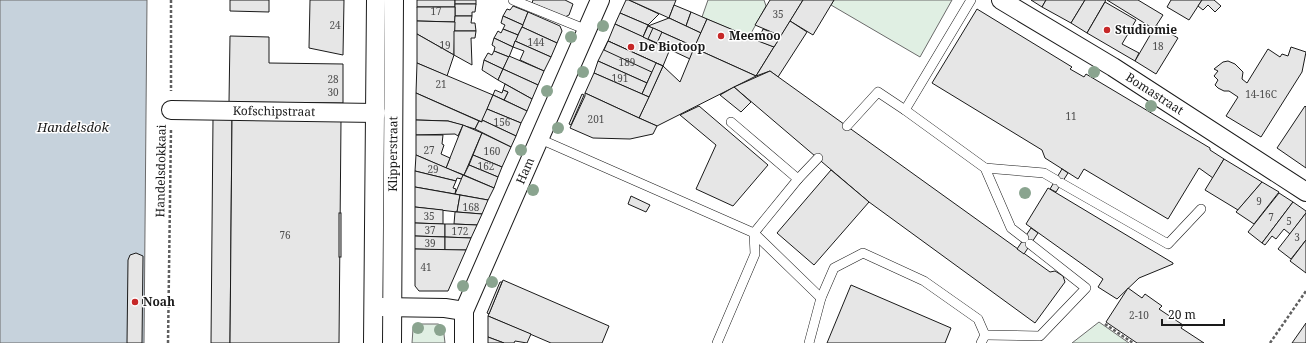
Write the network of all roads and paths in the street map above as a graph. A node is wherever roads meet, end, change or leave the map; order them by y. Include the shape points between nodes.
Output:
1 (171, 0) edge
2 (376, 0) edge
3 (394, 0) edge
4 (513, 0) edge
5 (600, 0) edge
6 (970, 0) edge
7 (1001, 0) edge
8 (587, 30) junction
9 (171, 110) junction
10 (905, 110) junction
11 (376, 114) junction
12 (731, 122) dead end
13 (847, 126) dead end
14 (540, 138) junction
15 (818, 158) dead end
16 (985, 168) junction
17 (798, 179) junction
18 (1306, 192) edge
19 (1201, 209) dead end
20 (754, 233) junction
21 (1306, 291) edge
22 (821, 298) junction
23 (374, 307) junction
24 (392, 307) junction
25 (464, 310) junction
26 (1105, 324) dead end
27 (983, 339) edge
28 (168, 343) edge
29 (373, 343) edge
30 (392, 343) edge
31 (464, 343) edge
32 (716, 343) edge
33 (809, 343) edge
34 (1133, 343) edge
35 (1270, 343) edge

1 - 9 path, Handelsdokkaai
2 - 11 street, Klipperstraat
3 - 24 street, Klipperstraat
4 - 8 lane
5 - 8 street, Ham
6 - 10 lane
7 - 18 street, Bomastraat via 1113,67
8 - 14 street, Ham
9 - 11 street, Kofschipstraat
9 - 28 path, Handelsdokkaai
10 - 13 lane via 878,92
10 - 16 lane
11 - 23 street, Klipperstraat
12 - 17 lane
14 - 20 lane
14 - 25 street, Ham
15 - 17 lane
16 - 19 lane via 1044,173 1168,244
16 - 27 lane via 1011,228 1086,288 1040,336
17 - 20 lane
20 - 22 lane
20 - 32 lane via 755,254
21 - 35 path
22 - 27 lane via 834,268 863,253 924,281 978,319
22 - 33 lane
23 - 24 street
23 - 29 street, Klipperstraat
24 - 25 street
24 - 30 street, Klipperstraat
25 - 31 street, Ham
26 - 34 path

